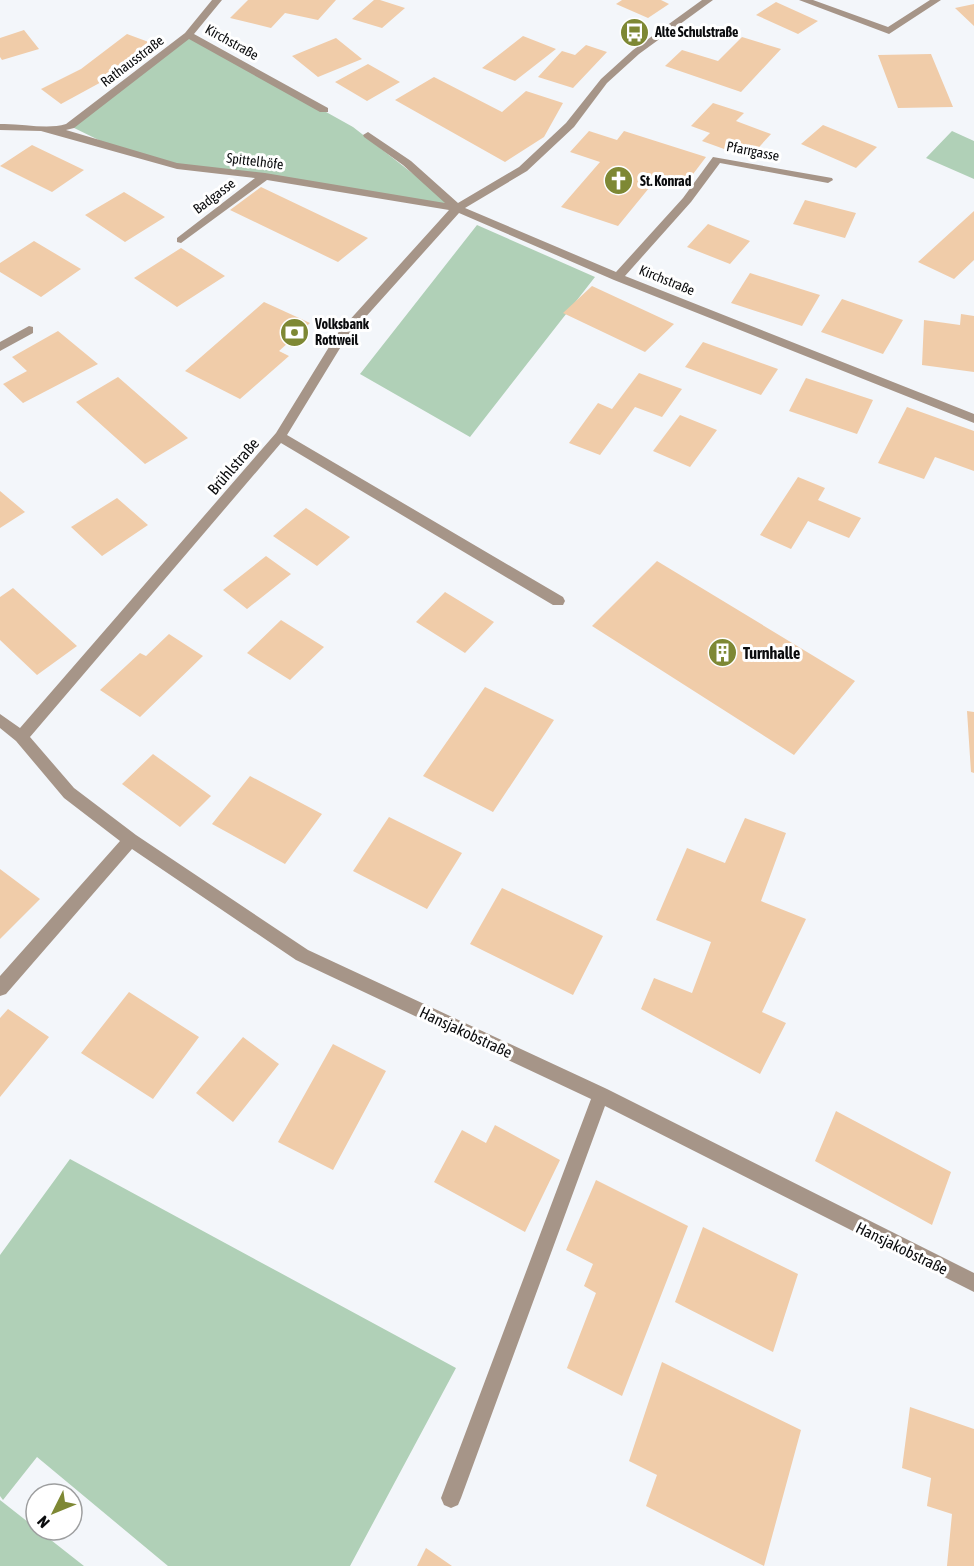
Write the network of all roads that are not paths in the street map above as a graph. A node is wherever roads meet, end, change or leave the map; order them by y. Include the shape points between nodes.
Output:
1 (218, 0) edge
2 (708, 0) edge
3 (804, 0) edge
4 (936, 0) edge
5 (188, 35) junction
6 (324, 110) dead end
7 (0, 127) edge
8 (53, 131) junction
9 (368, 135) dead end
10 (265, 176) junction
11 (828, 180) dead end
12 (457, 208) junction
13 (181, 240) dead end
14 (618, 277) junction
15 (29, 330) dead end
16 (0, 347) edge
17 (974, 418) edge
18 (280, 436) junction
19 (558, 601) dead end
20 (0, 720) edge
21 (21, 737) junction
22 (131, 840) junction
23 (0, 988) edge
24 (601, 1095) junction
25 (974, 1283) edge
26 (451, 1498) dead end

1 - 5 street, Rathausstraße
2 - 12 street via 636,52 604,81 570,124 523,169
3 - 4 street via 889,31
5 - 6 street, Kirchstraße
5 - 8 street, Rathausstraße via 70,126
7 - 8 street, Spittelhöfe
8 - 10 street, Spittelhöfe via 181,167
9 - 12 street, Kirchstraße via 407,163
10 - 12 street, Spittelhöfe
10 - 13 street, Badgasse
11 - 14 street, Pfarrgasse via 717,159 687,200
12 - 14 street, Kirchstraße
12 - 18 street, Brühlstraße via 341,337
14 - 17 street, Kirchstraße
15 - 16 street
18 - 19 street
18 - 21 street, Brühlstraße
20 - 21 street, Hansjakobstraße
21 - 22 street, Hansjakobstraße via 69,793
22 - 23 street
22 - 24 street, Hansjakobstraße via 302,955
24 - 25 street, Hansjakobstraße
24 - 26 street

